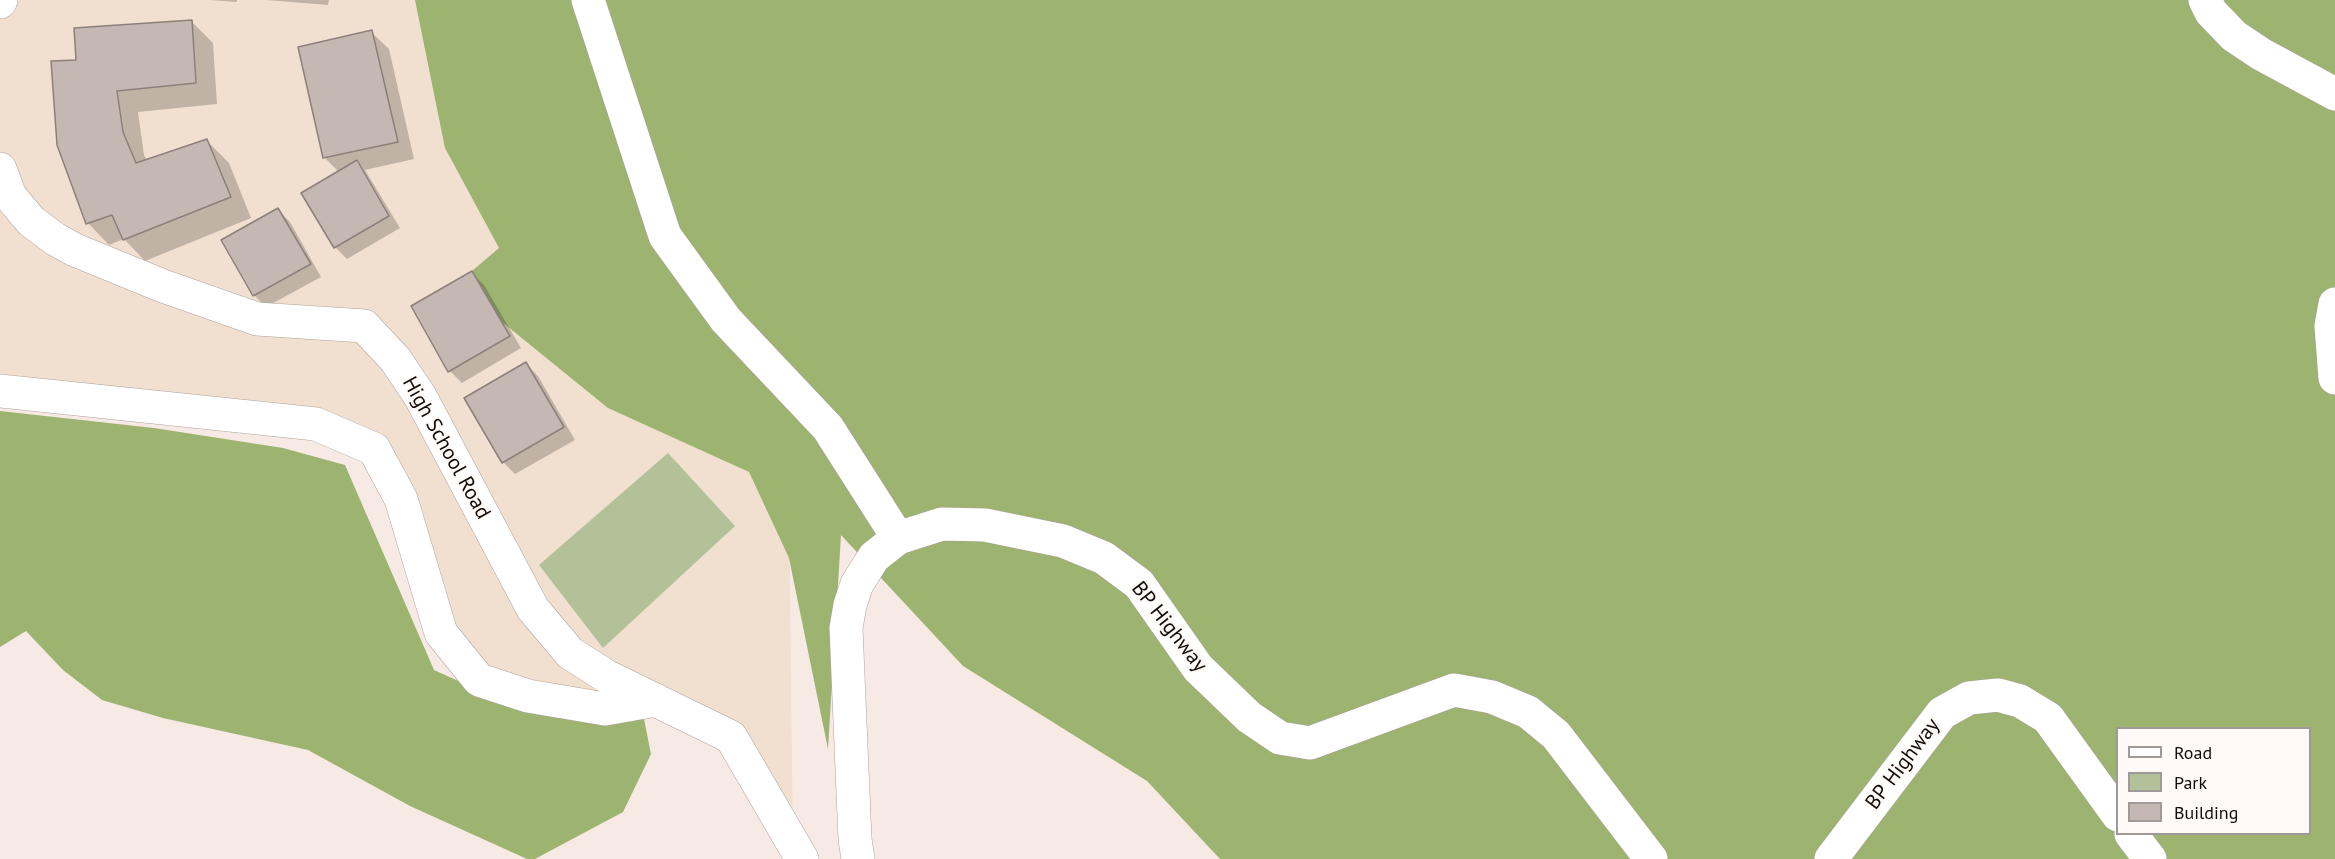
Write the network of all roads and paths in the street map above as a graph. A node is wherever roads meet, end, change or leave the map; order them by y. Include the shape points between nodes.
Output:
1 (588, 0) edge
2 (2205, 0) edge
3 (2335, 94) edge
4 (0, 170) edge
5 (2335, 304) edge
6 (2335, 378) edge
7 (0, 391) edge
8 (898, 538) junction
9 (656, 700) junction
10 (2116, 812) edge
11 (2132, 835) edge
12 (802, 859) edge
13 (858, 859) edge
14 (1651, 859) edge
15 (1830, 859) edge
16 (2150, 859) edge

1 - 8 main road via 665,236 726,320 828,428
2 - 3 main road via 2234,36
4 - 9 main road, High School Road via 10,196 31,221 75,250 257,319 364,326 395,359 420,396 533,609 570,653
5 - 6 main road via 2331,326
7 - 9 main road via 316,424 374,449 401,499 441,633 479,680 528,696 605,709
8 - 13 main road, BP Highway via 874,557 857,584 846,628
8 - 14 main road, BP Highway via 942,524 985,525 1063,541 1104,558 1139,584 1198,668 1249,717 1280,738 1310,743 1454,690 1492,697 1528,712 1556,735
9 - 12 main road, High School Road via 731,737
10 - 15 main road, BP Highway via 2048,718 2020,701 1998,695 1969,698 1942,712
11 - 16 main road

